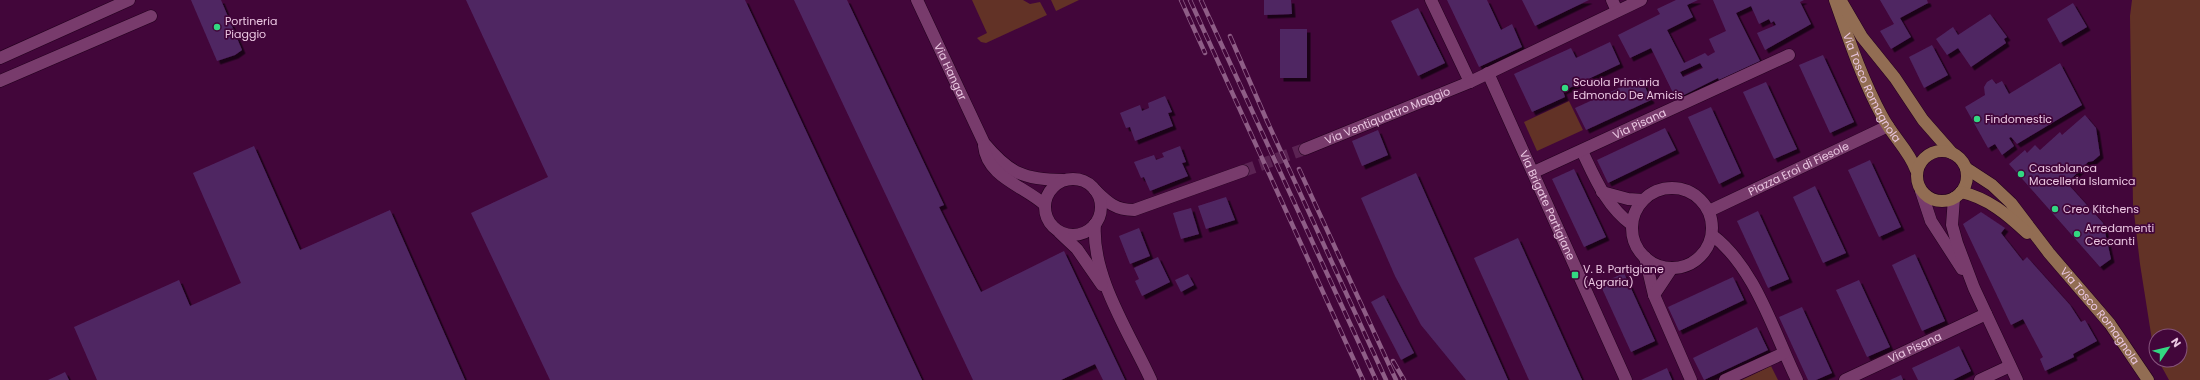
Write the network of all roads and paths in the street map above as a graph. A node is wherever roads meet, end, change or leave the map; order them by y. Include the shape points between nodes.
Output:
1 (917, 0) edge
2 (1431, 0) edge
3 (1612, 0) edge
4 (1641, 0) edge
5 (1835, 0) edge
6 (1840, 0) edge
7 (127, 1) edge
8 (1617, 11) junction
9 (151, 16) dead end
10 (1789, 55) dead end
11 (0, 58) edge
12 (1488, 73) junction
13 (0, 81) edge
14 (1470, 82) junction
15 (1888, 126) junction
16 (984, 143) junction
17 (1304, 149) tunnel mouth
18 (1582, 151) junction
19 (1952, 152) junction
20 (1966, 168) junction
21 (1916, 170) junction
22 (1243, 171) tunnel mouth
23 (1534, 172) junction
24 (1063, 180) junction
25 (1095, 190) junction
26 (1921, 191) junction
27 (1602, 192) junction
28 (1958, 195) junction
29 (1643, 200) junction
30 (1045, 205) junction
31 (1709, 211) junction
32 (1095, 224) junction
33 (1632, 225) junction
34 (1058, 230) junction
35 (1712, 235) junction
36 (2049, 252) junction
37 (1645, 257) junction
38 (1672, 268) junction
39 (1971, 282) junction
40 (1654, 295) junction
41 (1113, 299) junction
42 (1986, 314) junction
43 (1784, 352) junction
44 (2010, 366) junction
45 (1151, 380) edge
46 (1626, 380) edge
47 (1691, 380) edge
48 (1725, 380) edge
49 (1798, 380) edge
50 (1845, 380) edge
51 (1980, 380) edge
52 (2017, 380) edge
53 (2148, 380) edge

1 - 16 street, Via Hangar
2 - 14 street
3 - 8 street
4 - 8 street, Via Ventiquattro Maggio
5 - 15 main road, Via Tosco Romagnola via 1857,62
6 - 19 main road, Via Tosco Romagnola via 1862,37 1898,82 1923,120
7 - 11 street
8 - 12 street, Via Ventiquattro Maggio
9 - 13 street
10 - 18 street, Via Pisana
12 - 14 street, Via Ventiquattro Maggio
12 - 23 street, Via Brigate Partigiane
14 - 17 street, Via Ventiquattro Maggio
15 - 21 main road, Via Tosco Romagnola via 1907,151
15 - 31 street, Piazza Eroi di Fiesole
16 - 24 street, Via Hangar via 1000,161 1021,175 1041,180
16 - 30 street, Via Hangar via 988,161 998,172
18 - 23 street, Via Pisana
18 - 27 street
19 - 20 main road via 1962,160
19 - 21 main road via 1931,152 1923,158
20 - 28 main road via 1967,180
20 - 36 main road, Via Tosco Romagnola via 2001,193
21 - 26 main road via 1917,183
22 - 25 street via 1134,210 1124,210 1110,205
23 - 46 street, Via Brigate Partigiane
24 - 25 street via 1082,180
24 - 30 street via 1051,189
25 - 32 street via 1101,207
26 - 28 main road via 1928,198 1938,201
26 - 39 street via 1931,221
27 - 29 street
27 - 33 street via 1617,212
28 - 36 main road, Via Tosco Romagnola via 1974,195 1999,208
28 - 39 street via 1952,225
29 - 31 street via 1651,193 1662,189 1680,188 1696,195
29 - 33 street via 1635,212
30 - 34 street via 1048,218
31 - 35 street
32 - 34 street via 1081,234 1071,235
32 - 41 street via 1094,239 1098,256
33 - 37 street via 1635,244
34 - 41 street via 1077,249
35 - 38 street via 1708,247 1700,257 1683,266
35 - 43 street via 1725,246 1748,276
36 - 53 main road, Via Tosco Romagnola via 2110,324
37 - 38 street via 1656,265
37 - 40 street
38 - 40 street
39 - 42 street
40 - 47 street
41 - 45 street
42 - 44 street
42 - 50 street, Via Pisana
43 - 48 street
43 - 49 street
44 - 51 street
44 - 52 street

